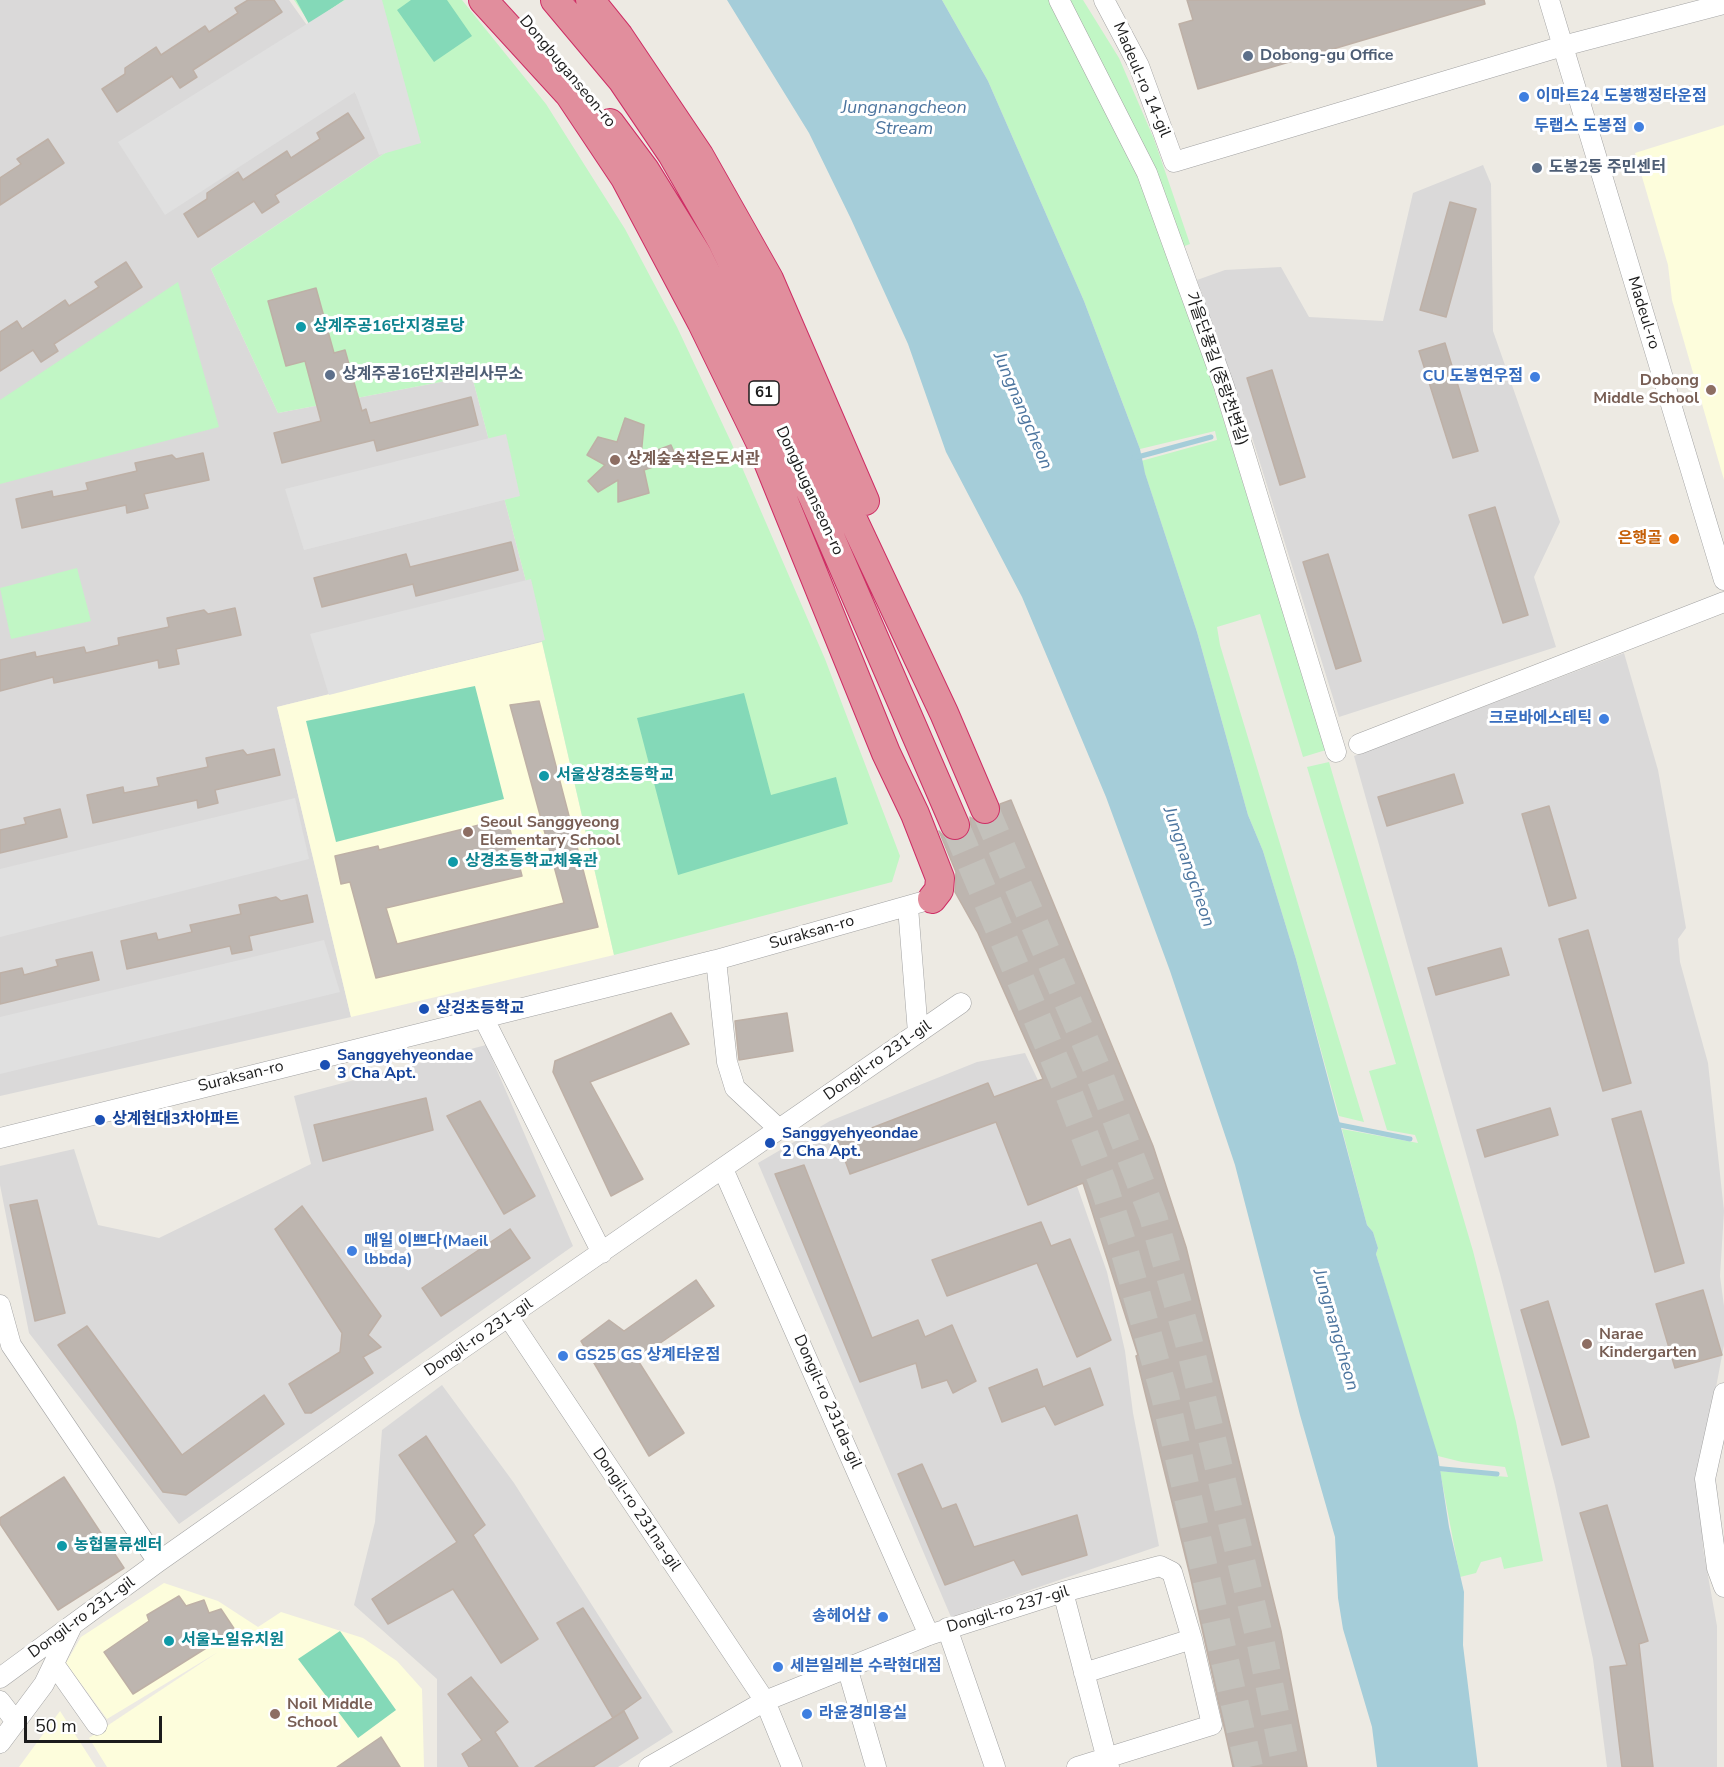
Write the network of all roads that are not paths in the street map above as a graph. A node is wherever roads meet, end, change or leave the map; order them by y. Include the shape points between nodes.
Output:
1 (483, 0) edge
2 (506, 0) edge
3 (555, 0) edge
4 (590, 0) edge
5 (1059, 0) edge
6 (1104, 0) edge
7 (1549, 0) edge
8 (1724, 4) edge
9 (1563, 46) junction
10 (1724, 580) edge
11 (1724, 602) edge
12 (944, 713) junction
13 (1359, 744) dead end
14 (1336, 752) dead end
15 (985, 809) tunnel mouth
16 (955, 825) tunnel mouth
17 (920, 903) junction
18 (716, 960) junction
19 (961, 1003) dead end
20 (483, 1017) junction
21 (918, 1033) junction
22 (779, 1129) junction
23 (0, 1138) edge
24 (723, 1169) junction
25 (602, 1253) junction
26 (0, 1305) edge
27 (508, 1318) junction
28 (1724, 1393) edge
29 (158, 1562) junction
30 (1724, 1587) edge
31 (1063, 1592) junction
32 (72, 1625) junction
33 (938, 1632) junction
34 (1192, 1639) junction
35 (54, 1664) junction
36 (847, 1667) junction
37 (1084, 1673) junction
38 (0, 1678) edge
39 (0, 1701) edge
40 (765, 1701) junction
41 (16, 1722) junction
42 (97, 1725) dead end
43 (0, 1743) edge
44 (1108, 1763) edge
45 (649, 1767) edge
46 (792, 1767) edge
47 (876, 1767) edge
48 (995, 1767) edge
49 (1077, 1767) edge

1 - 17 highway via 569,94 625,178 760,442 940,878 939,890
2 - 16 highway, Dongbuganseon-ro / 61 via 595,102 645,170 697,254 813,497
3 - 12 highway, Dongbuganseon-ro / 61 via 622,80 672,154 722,241
4 - 12 highway via 619,36 699,155 769,279 900,581
5 - 14 street, 가을단풍길 (중랑천변길) via 1147,173 1224,386
6 - 9 street, Madeul-ro 14-gil via 1138,66 1174,162
7 - 9 street, Madeul-ro
8 - 9 street
9 - 10 street, Madeul-ro
11 - 13 street
12 - 15 highway, Dongbuganseon-ro / 61
17 - 18 street, Suraksan-ro
17 - 21 street
18 - 20 street, Suraksan-ro
18 - 22 street via 727,1062 735,1088
19 - 21 street, Dongil-ro 231-gil
20 - 23 street, Suraksan-ro
20 - 25 street
21 - 22 street, Dongil-ro 231-gil
22 - 24 street, Dongil-ro 231-gil
24 - 25 street, Dongil-ro 231-gil
24 - 33 street, Dongil-ro 231da-gil
25 - 27 street, Dongil-ro 231-gil
26 - 29 street via 11,1345
27 - 29 street, Dongil-ro 231-gil
27 - 40 street, Dongil-ro 231na-gil
28 - 30 street via 1705,1479 1717,1568
29 - 32 street, Dongil-ro 231-gil
31 - 33 street, Dongil-ro 237-gil
31 - 34 street, Dongil-ro 237-gil via 1160,1566 1172,1572
31 - 37 street
32 - 35 street
32 - 38 street, Dongil-ro 231-gil
33 - 36 street, Dongil-ro 237-gil
33 - 48 street, Dongil-ro 231da-gil
34 - 37 street
34 - 44 street via 1212,1725
35 - 41 street
35 - 42 street
36 - 40 street, Dongil-ro 237-gil
36 - 47 street
37 - 44 street
39 - 41 street
40 - 45 street, Dongil-ro 237-gil
40 - 46 street, Dongil-ro 231na-gil
41 - 43 street
44 - 49 street

